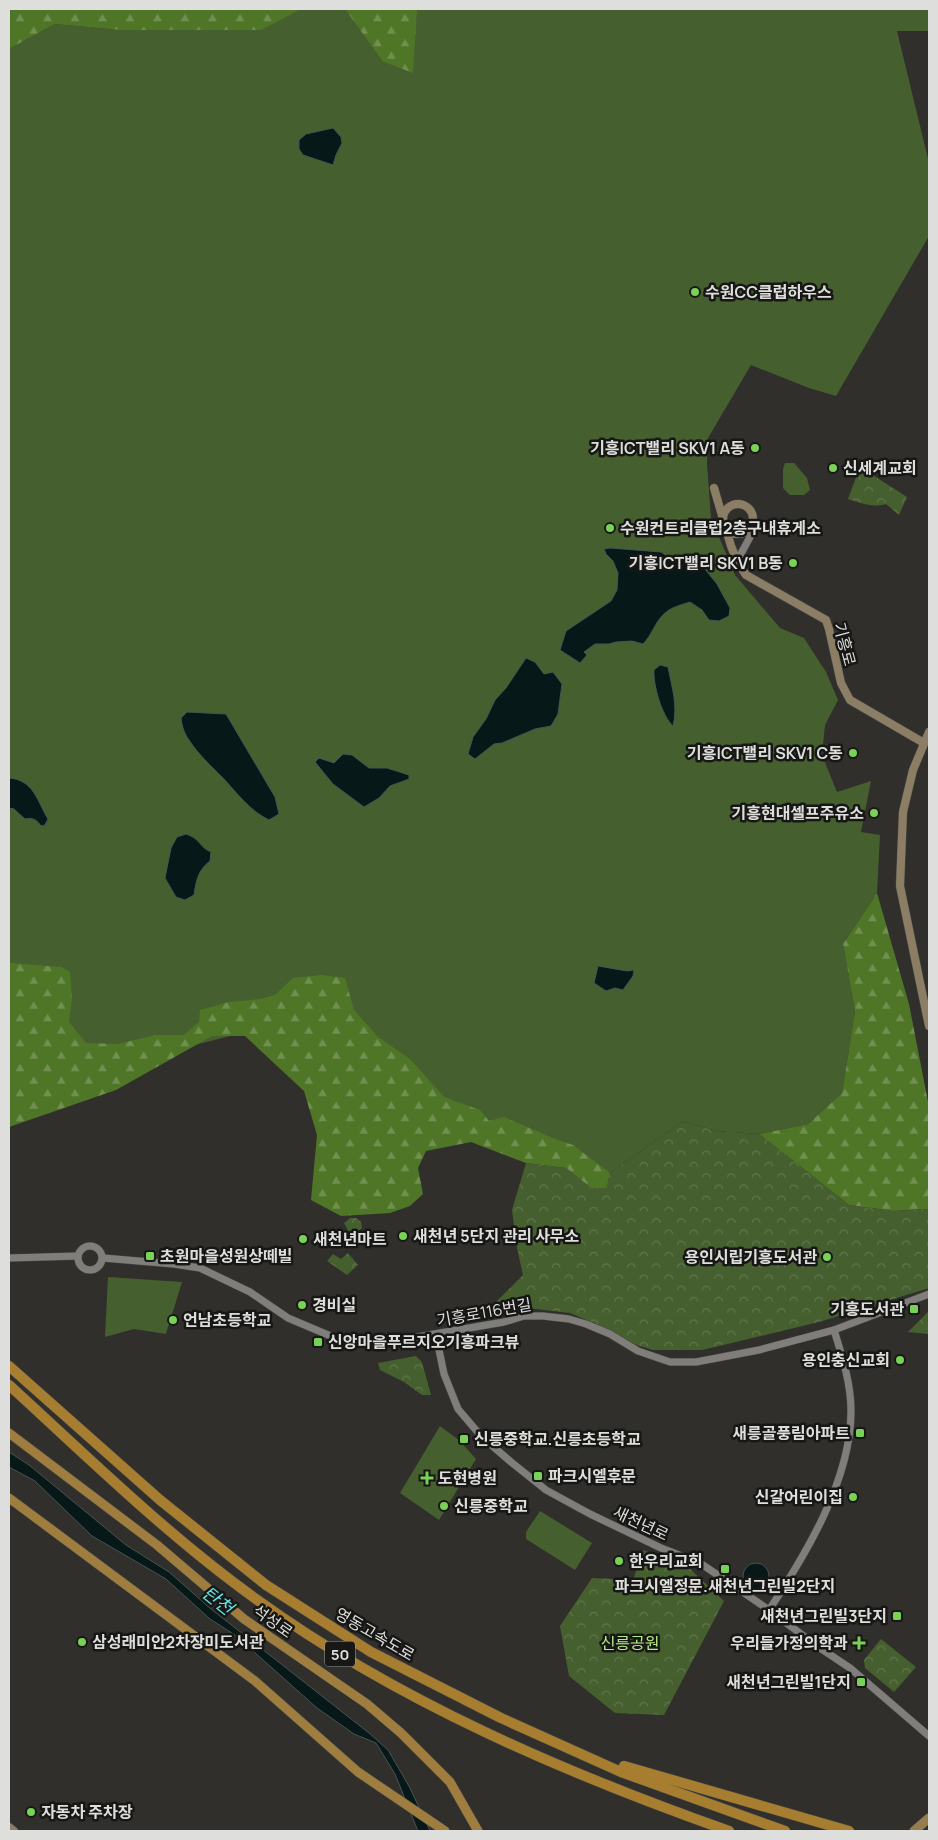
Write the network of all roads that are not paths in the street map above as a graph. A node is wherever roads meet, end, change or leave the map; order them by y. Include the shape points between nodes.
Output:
1 (714, 488) dead end
2 (750, 537) dead end
3 (737, 561) junction
4 (929, 732) edge
5 (924, 743) junction
6 (929, 1026) edge
7 (78, 1256) junction
8 (9, 1258) edge
9 (102, 1258) junction
10 (929, 1294) edge
11 (834, 1330) junction
12 (436, 1335) junction
13 (9, 1366) edge
14 (9, 1385) edge
15 (9, 1434) edge
16 (9, 1498) edge
17 (769, 1610) junction
18 (929, 1736) edge
19 (566, 1747) junction
20 (929, 1818) edge
21 (9, 1827) edge
22 (443, 1829) edge
23 (14, 1831) edge
24 (478, 1831) edge
25 (728, 1831) edge
26 (784, 1831) edge
27 (849, 1831) edge
28 (914, 1831) edge

1 - 3 main road, 기흥로
2 - 3 street
3 - 5 main road, 기흥로 via 746,575 826,620 841,683 850,700
4 - 5 main road
5 - 6 main road via 913,770 903,812 900,886
7 - 8 street
7 - 9 street via 82,1248 89,1245 100,1250
7 - 9 street via 79,1264 90,1270 100,1265
9 - 12 street, 기흥로116번길 via 200,1268 250,1292 288,1318 332,1338 359,1342
10 - 11 street, 기흥로116번길
11 - 12 street, 기흥로116번길 via 696,1362 654,1358 586,1324 543,1316 524,1316
11 - 17 street via 849,1386 849,1437 832,1499 800,1563
12 - 17 street, 새천년로 via 444,1374 458,1410 511,1462 546,1490 661,1548 700,1563
13 - 19 highway, 영동고속도로 / 50 via 160,1500 266,1585 371,1652 500,1718
14 - 25 highway, 영동고속도로 / 50 via 116,1484 206,1561 256,1599 361,1669 494,1736
15 - 24 highway, 석성로 via 157,1544 244,1619 366,1704 401,1733 450,1782
16 - 22 highway via 255,1681 358,1772
17 - 18 street, 새천년로 via 850,1668
19 - 26 highway, 영동고속도로 / 50 via 622,1772
19 - 27 highway
20 - 28 main road
21 - 23 main road

